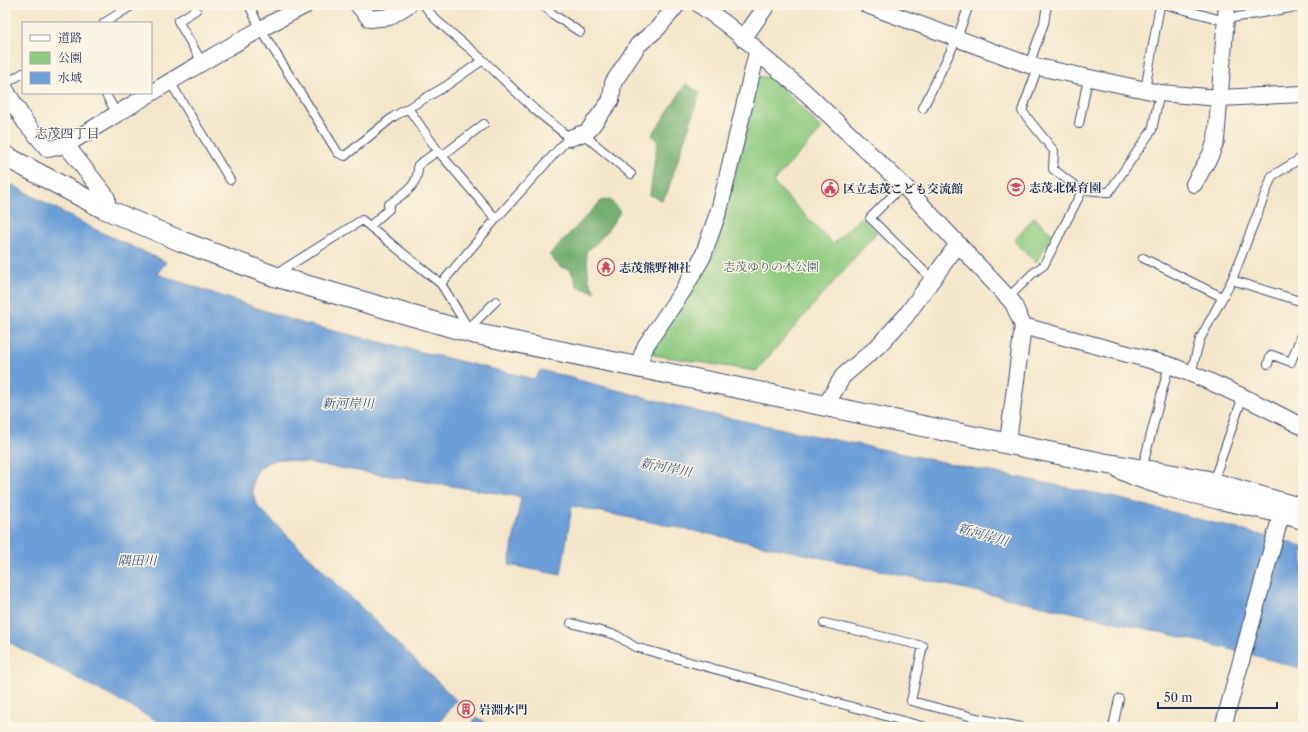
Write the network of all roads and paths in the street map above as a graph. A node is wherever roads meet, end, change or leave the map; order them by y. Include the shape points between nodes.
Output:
1 (133, 5) edge
2 (249, 5) edge
3 (306, 5) edge
4 (358, 5) edge
5 (408, 5) edge
6 (424, 5) edge
7 (543, 5) edge
8 (677, 5) edge
9 (700, 5) edge
10 (767, 5) edge
11 (867, 5) edge
12 (969, 5) edge
13 (1047, 5) edge
14 (1160, 5) edge
15 (1167, 5) edge
16 (1303, 6) edge
17 (196, 10) dead end
18 (1226, 12) edge
19 (106, 22) edge
20 (260, 28) junction
21 (580, 32) dead end
22 (957, 38) junction
23 (743, 39) junction
24 (757, 52) junction
25 (483, 60) junction
26 (202, 62) junction
27 (1033, 66) junction
28 (22, 74) edge
29 (1088, 78) junction
30 (170, 82) junction
31 (5, 84) edge
32 (5, 89) edge
33 (1153, 92) junction
34 (152, 93) edge
35 (106, 94) edge
36 (150, 94) edge
37 (1303, 94) edge
38 (1219, 98) junction
39 (408, 108) junction
40 (923, 108) dead end
41 (117, 114) junction
42 (484, 124) dead end
43 (1079, 124) dead end
44 (577, 136) junction
45 (66, 145) junction
46 (440, 154) junction
47 (5, 156) edge
48 (1303, 157) edge
49 (631, 174) dead end
50 (230, 180) dead end
51 (1194, 184) dead end
52 (903, 185) junction
53 (1082, 191) junction
54 (103, 208) junction
55 (496, 219) junction
56 (370, 226) junction
57 (958, 244) junction
58 (1143, 258) dead end
59 (274, 276) junction
60 (932, 279) junction
61 (1232, 280) junction
62 (442, 284) junction
63 (1222, 297) junction
64 (1008, 298) junction
65 (496, 301) dead end
66 (1303, 302) edge
67 (1023, 326) junction
68 (1303, 330) edge
69 (472, 333) junction
70 (1268, 364) dead end
71 (1169, 365) junction
72 (637, 368) junction
73 (1191, 373) junction
74 (1243, 396) junction
75 (826, 406) junction
76 (1303, 427) edge
77 (1008, 442) junction
78 (1102, 463) junction
79 (1142, 469) junction
80 (1213, 483) junction
81 (1303, 509) edge
82 (1282, 514) junction
83 (1303, 521) edge
84 (571, 623) dead end
85 (824, 623) dead end
86 (1119, 699) dead end
87 (981, 719) junction
88 (925, 727) edge
89 (979, 727) edge
90 (1021, 727) edge
91 (1113, 727) edge
92 (1223, 727) edge

1 - 19 lane
2 - 20 lane
3 - 20 street
4 - 5 street via 370,19 389,17
6 - 25 lane via 435,20
7 - 21 lane
8 - 44 street via 657,29 638,45 613,83 611,100 587,132
9 - 23 street
10 - 23 street
11 - 22 street
12 - 22 lane
13 - 27 lane
14 - 33 lane
15 - 18 lane via 1218,19
16 - 18 lane
17 - 26 lane via 178,21
18 - 38 street
20 - 26 street
20 - 39 lane via 338,153 345,156
22 - 27 street
22 - 40 lane
23 - 24 street
24 - 52 street via 804,92
24 - 72 street via 720,207 703,256 646,345
25 - 39 lane
25 - 44 lane via 535,110
26 - 30 street
27 - 29 street
27 - 53 lane via 1022,111 1054,151 1053,170
28 - 31 lane
29 - 33 street
29 - 43 lane
30 - 34 street
30 - 50 lane
32 - 45 street via 26,122 48,148
33 - 38 street
33 - 53 lane via 1152,130 1109,192 1088,189
35 - 41 lane
36 - 41 street
37 - 38 street
38 - 51 street via 1216,140
39 - 46 lane
41 - 45 street
42 - 46 lane
44 - 49 lane
44 - 55 lane via 565,142
45 - 54 street via 106,196
46 - 55 lane
46 - 56 lane via 418,165 416,181 410,189 388,205 389,209
47 - 54 street
48 - 61 lane via 1272,176
52 - 57 street
52 - 60 lane via 870,218
53 - 64 lane via 1044,265
54 - 59 street via 183,242
55 - 62 lane
56 - 59 lane via 362,220
56 - 62 lane
57 - 60 street
57 - 64 street
58 - 63 lane
59 - 69 street
60 - 75 street via 905,317 877,347 843,376
61 - 63 lane
61 - 66 lane
62 - 69 lane
63 - 73 lane via 1200,339
64 - 67 street
65 - 69 lane via 474,323
67 - 71 street
67 - 77 street
68 - 70 lane via 1291,362 1272,355
69 - 72 street
71 - 73 street
71 - 79 lane
72 - 75 street
73 - 74 street
74 - 76 street
74 - 80 lane
75 - 77 street
77 - 78 street
78 - 79 street
78 - 82 street via 1140,480
79 - 80 street
80 - 81 street
82 - 83 street
82 - 92 street
84 - 88 lane via 616,635 643,650
85 - 87 lane via 923,646 911,701
86 - 91 lane
87 - 89 lane
87 - 90 lane

